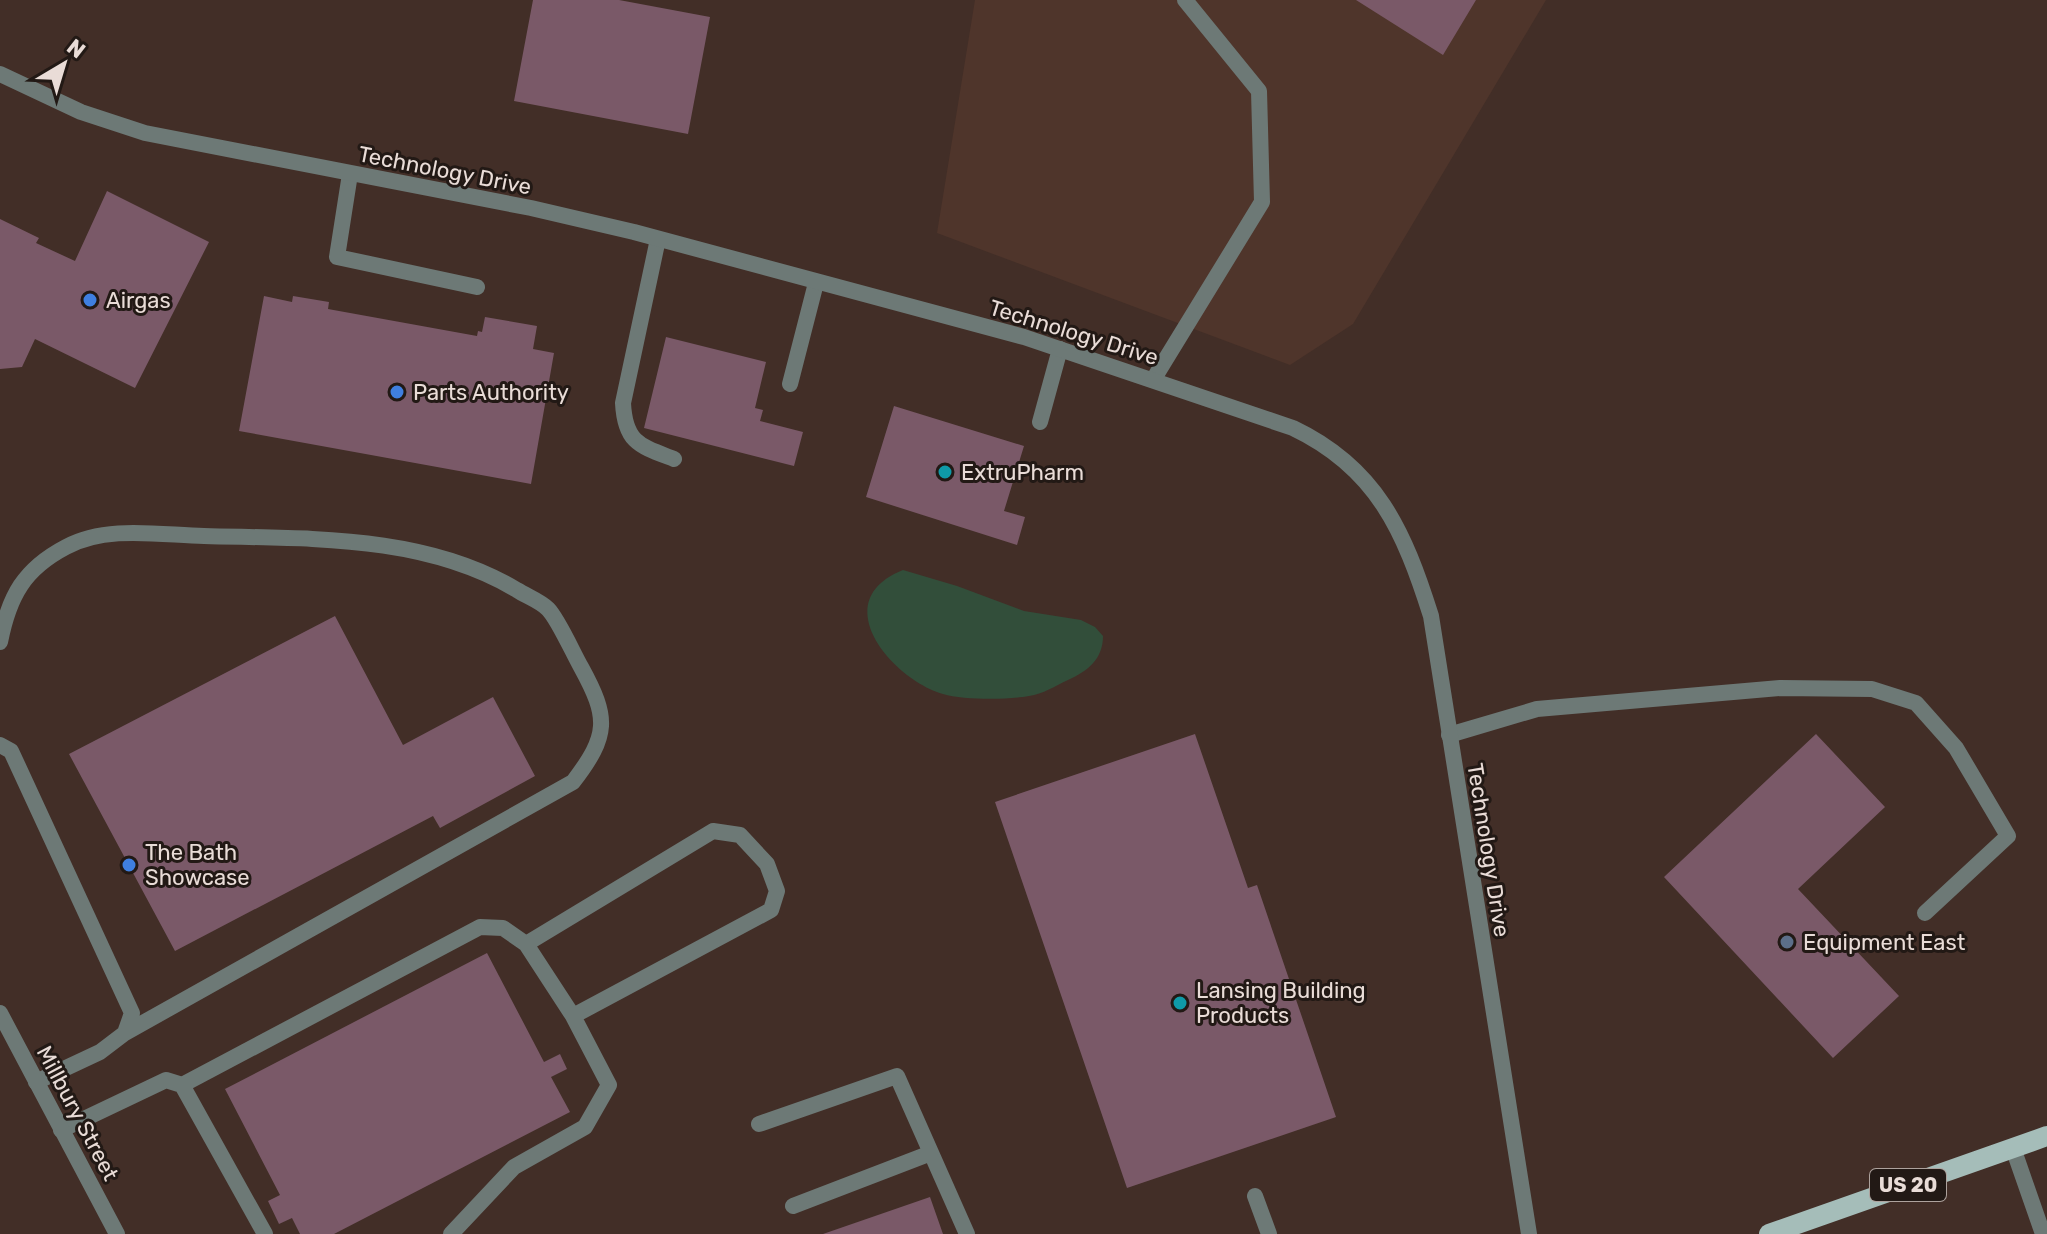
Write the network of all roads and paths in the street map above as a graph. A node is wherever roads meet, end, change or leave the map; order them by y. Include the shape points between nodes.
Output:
1 (1185, 0) edge
2 (0, 74) edge
3 (350, 174) junction
4 (658, 239) junction
5 (816, 283) junction
6 (477, 287) dead end
7 (1060, 349) junction
8 (1153, 380) junction
9 (790, 384) dead end
10 (1040, 422) dead end
11 (674, 459) dead end
12 (0, 642) edge
13 (1449, 735) junction
14 (0, 745) edge
15 (1925, 913) dead end
16 (526, 944) junction
17 (0, 1013) edge
18 (573, 1016) junction
19 (125, 1033) junction
20 (36, 1082) junction
21 (182, 1085) junction
22 (759, 1124) dead end
23 (61, 1130) junction
24 (2047, 1136) edge
25 (2013, 1148) junction
26 (931, 1153) junction
27 (1255, 1196) dead end
28 (793, 1206) dead end
29 (117, 1234) edge
30 (265, 1234) edge
31 (451, 1234) edge
32 (967, 1234) edge
33 (1269, 1234) edge
34 (1529, 1234) edge
35 (1769, 1234) edge
36 (2043, 1234) edge

1 - 8 street via 1259,91 1262,202
2 - 3 street, Technology Drive via 81,112 145,133
3 - 4 street, Technology Drive via 531,208
3 - 6 street via 337,257
4 - 5 street, Technology Drive
4 - 11 street via 623,403 624,421 638,445
5 - 7 street, Technology Drive
5 - 9 street
7 - 8 street, Technology Drive
7 - 10 street
8 - 13 street, Technology Drive via 1318,440 1371,486 1403,538 1431,616
12 - 19 street via 5,616 27,572 67,545 109,534 349,540 490,573 548,609 598,698 602,729 592,758 573,782
13 - 15 street via 1537,709 1780,688 1872,689 1916,703 1956,748 2008,836
13 - 34 street, Technology Drive
14 - 19 street via 11,751 132,1013
16 - 18 street
16 - 18 street via 713,831 740,835 767,864 777,891 771,910
16 - 21 street via 503,928 480,927
17 - 20 street, Millbury Street
18 - 31 street via 609,1085 585,1127 514,1167
19 - 20 street via 100,1052
20 - 23 street, Millbury Street
21 - 23 street via 166,1080
21 - 30 street
22 - 26 street via 897,1076
23 - 29 street, Millbury Street
24 - 25 main road, US 20
25 - 35 main road, US 20
25 - 36 street
26 - 28 street
26 - 32 street
27 - 33 street

